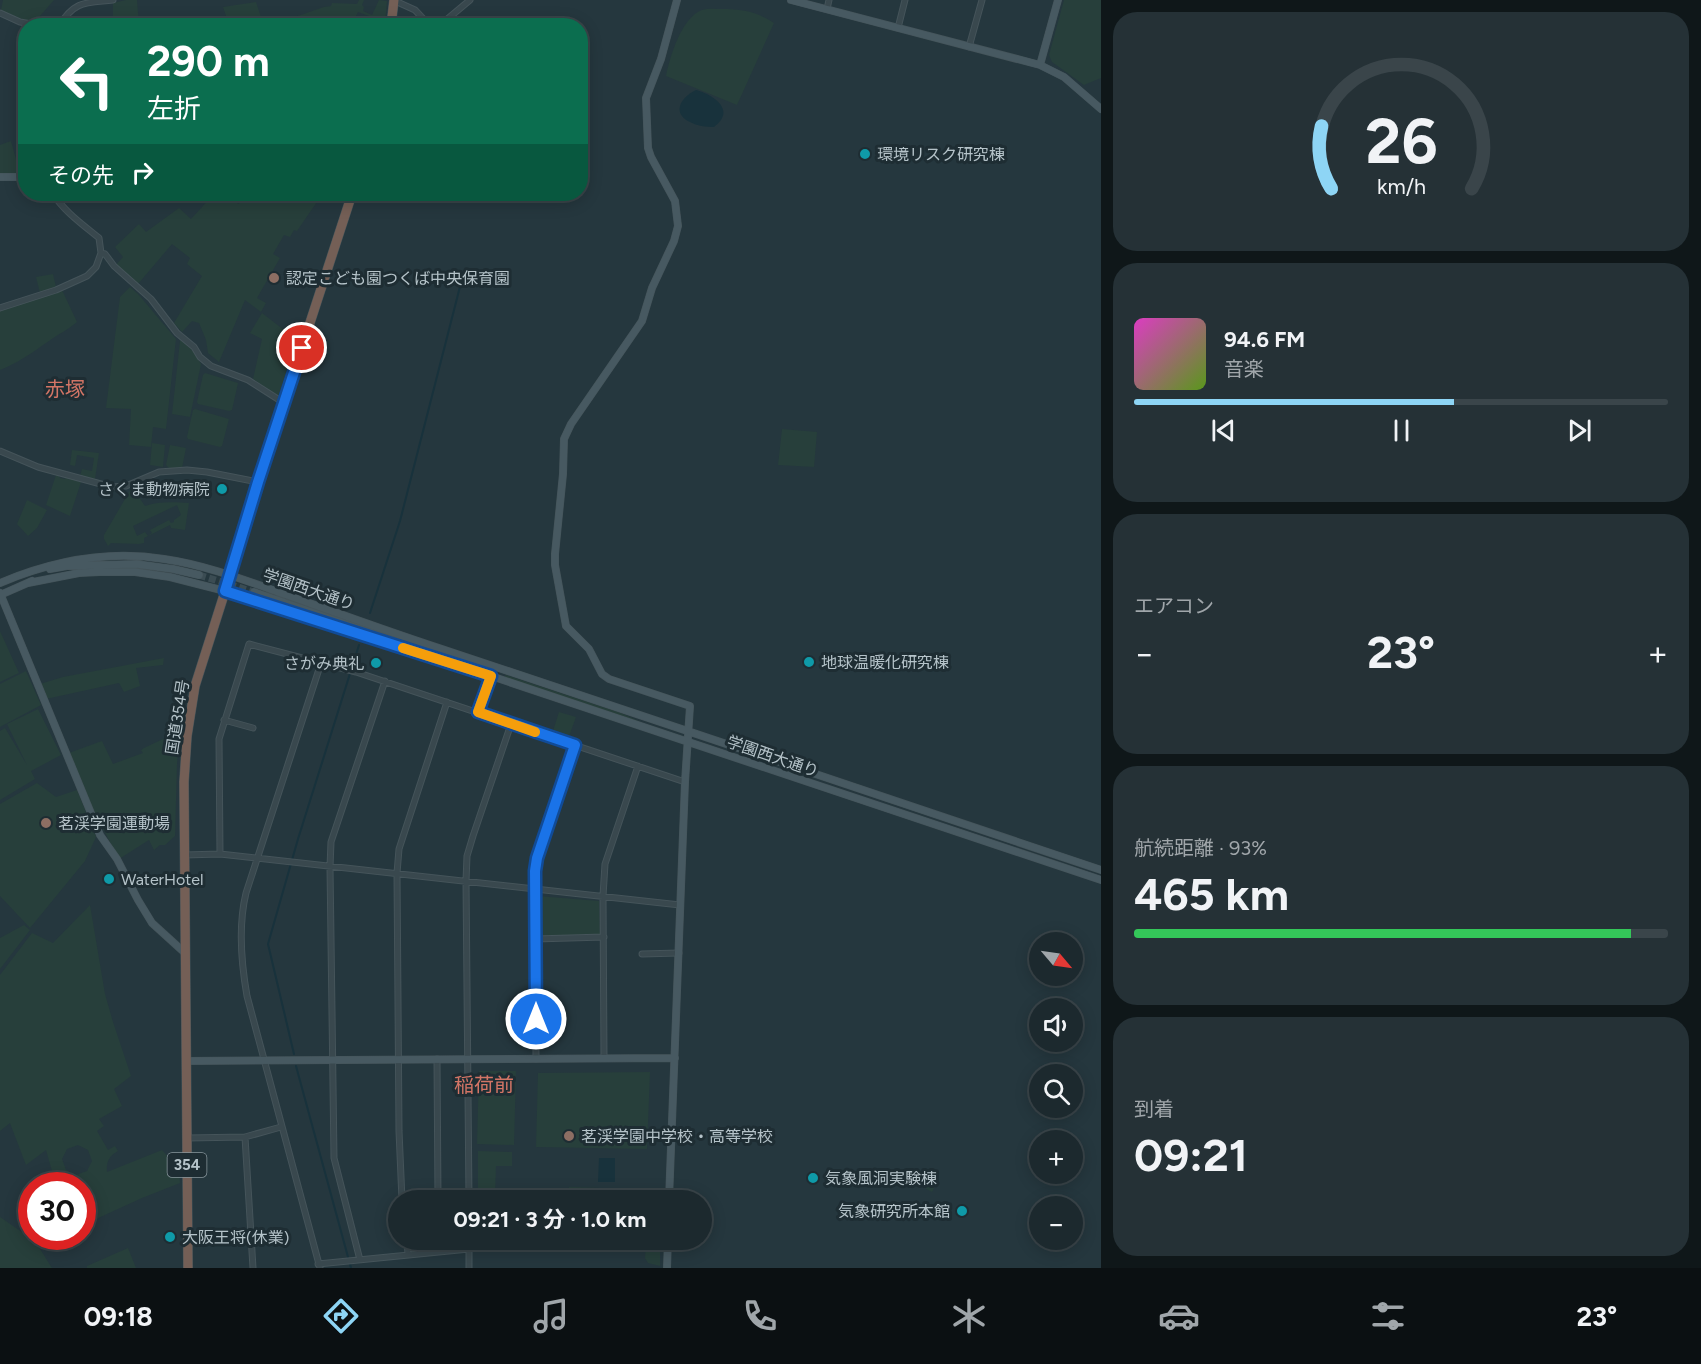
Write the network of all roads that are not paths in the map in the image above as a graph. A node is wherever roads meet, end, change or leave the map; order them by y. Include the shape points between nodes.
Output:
1 (113, 0) edge
2 (394, 0) edge
3 (470, 0) edge
4 (677, 0) edge
5 (791, 0) edge
6 (829, 0) edge
7 (905, 0) edge
8 (982, 0) edge
9 (1058, 0) edge
10 (78, 2) edge
11 (826, 9) junction
12 (0, 13) edge
13 (65, 18) edge
14 (392, 18) edge
15 (422, 18) edge
16 (449, 18) edge
17 (18, 21) edge
18 (898, 28) junction
19 (969, 47) junction
20 (1040, 65) junction
21 (1101, 110) edge
22 (0, 177) edge
23 (18, 177) edge
24 (59, 201) edge
25 (350, 201) edge
26 (101, 253) junction
27 (0, 308) edge
28 (284, 403) junction
29 (0, 451) edge
30 (258, 482) junction
31 (80, 566) junction
32 (27, 572) junction
33 (199, 575) tunnel mouth
34 (230, 576) junction
35 (0, 583) edge
36 (28, 583) junction
37 (225, 591) junction
38 (254, 592) tunnel mouth
39 (0, 594) edge
40 (361, 628) junction
41 (438, 648) junction
42 (436, 658) junction
43 (321, 663) junction
44 (494, 667) junction
45 (491, 676) junction
46 (385, 681) junction
47 (447, 702) junction
48 (478, 712) junction
49 (224, 720) junction
50 (511, 724) junction
51 (253, 728) dead end
52 (687, 731) junction
53 (687, 742) junction
54 (575, 745) junction
55 (638, 766) junction
56 (685, 782) junction
57 (220, 854) junction
58 (184, 855) junction
59 (258, 858) junction
60 (330, 867) junction
61 (1101, 870) edge
62 (397, 873) junction
63 (1101, 880) edge
64 (466, 881) junction
65 (534, 888) junction
66 (603, 896) junction
67 (681, 904) junction
68 (604, 937) junction
69 (535, 939) junction
70 (185, 953) junction
71 (679, 953) junction
72 (642, 954) dead end
73 (604, 1058) junction
74 (675, 1058) junction
75 (437, 1059) junction
76 (468, 1059) junction
77 (536, 1059) junction
78 (264, 1060) junction
79 (332, 1060) junction
80 (400, 1060) junction
81 (186, 1061) junction
82 (281, 1127) junction
83 (245, 1137) junction
84 (187, 1138) junction
85 (402, 1190) edge
86 (438, 1190) edge
87 (469, 1190) edge
88 (669, 1190) edge
89 (407, 1250) edge
90 (459, 1250) edge
91 (469, 1250) edge
92 (668, 1250) edge
93 (439, 1252) joint
94 (408, 1255) junction
95 (360, 1260) junction
96 (319, 1266) edge
97 (188, 1268) edge
98 (253, 1268) edge
99 (469, 1268) edge
100 (667, 1268) edge

1 - 10 street
2 - 14 highway
2 - 15 street
3 - 16 street
4 - 52 main road via 662,59 646,98 648,148 675,201 678,226 642,321 564,439 555,554 566,626 589,649 602,674 609,679 690,706
5 - 11 main road
6 - 11 street
7 - 18 street
8 - 19 street
9 - 20 main road
10 - 13 street
11 - 18 main road
12 - 17 street
18 - 19 main road
19 - 20 main road
20 - 21 main road via 1064,77
22 - 23 main road
24 - 26 street via 99,238
25 - 28 highway, 国道354号 / 354
26 - 27 street via 96,267 87,276
26 - 28 street via 151,299 200,357
28 - 30 highway, 国道354号 / 354
29 - 30 street via 38,467 112,488 159,472 187,470
30 - 34 highway, 国道354号 / 354
31 - 32 main road, 学園西大通り
31 - 33 main road, 学園西大通り via 136,564
31 - 36 main road, 学園西大通り
32 - 34 main road, 学園西大通り via 80,559 140,556 181,562
32 - 35 main road, 学園西大通り
34 - 37 highway, 国道354号 / 354
34 - 41 main road, 学園西大通り
36 - 37 main road, 学園西大通り via 79,573 135,572
36 - 39 main road, 学園西大通り
37 - 42 main road, 学園西大通り
37 - 58 highway, 国道354号 / 354 via 191,702 185,764
38 - 40 main road, 学園西大通り
39 - 70 main road via 100,835 152,923
40 - 41 main road, 学園西大通り
40 - 42 main road, 学園西大通り
41 - 44 main road, 学園西大通り
42 - 45 main road, 学園西大通り
43 - 46 street
43 - 49 street via 249,644
43 - 59 street
44 - 45 street
44 - 52 main road, 学園西大通り
45 - 48 street
45 - 53 main road, 学園西大通り
46 - 47 street
46 - 60 street via 331,842
47 - 48 street
47 - 62 street via 404,830
48 - 50 street
49 - 51 street
49 - 57 street via 219,739
50 - 54 street
50 - 64 street via 467,856
52 - 53 main road
52 - 61 main road, 学園西大通り
53 - 56 main road
53 - 63 main road, 学園西大通り
54 - 55 street
54 - 65 street via 537,858
55 - 56 street
55 - 66 street via 605,864
56 - 67 main road
57 - 58 street
57 - 59 street
58 - 70 highway, 国道354号 / 354
59 - 60 street
59 - 78 street via 243,905 242,967
60 - 62 street
60 - 79 street
62 - 64 street
62 - 80 street
64 - 65 street
64 - 76 street
65 - 66 street
65 - 69 street
66 - 67 street
66 - 68 street
67 - 71 main road
68 - 69 street
68 - 73 street
69 - 77 street
70 - 81 highway, 国道354号 / 354
71 - 72 street
71 - 74 main road
73 - 74 main road
73 - 77 main road
74 - 88 main road
75 - 76 main road
75 - 80 main road
75 - 86 street
76 - 77 main road
76 - 87 street
78 - 79 main road
78 - 81 main road
78 - 82 street
79 - 80 main road
79 - 95 street via 334,1158
80 - 85 street
81 - 84 highway, 国道354号 / 354
82 - 83 street
82 - 96 street
83 - 84 street
83 - 98 street
84 - 97 highway, 国道354号 / 354
89 - 94 street
90 - 93 street
91 - 99 street
92 - 100 main road
93 - 94 street
94 - 95 street
95 - 96 street

